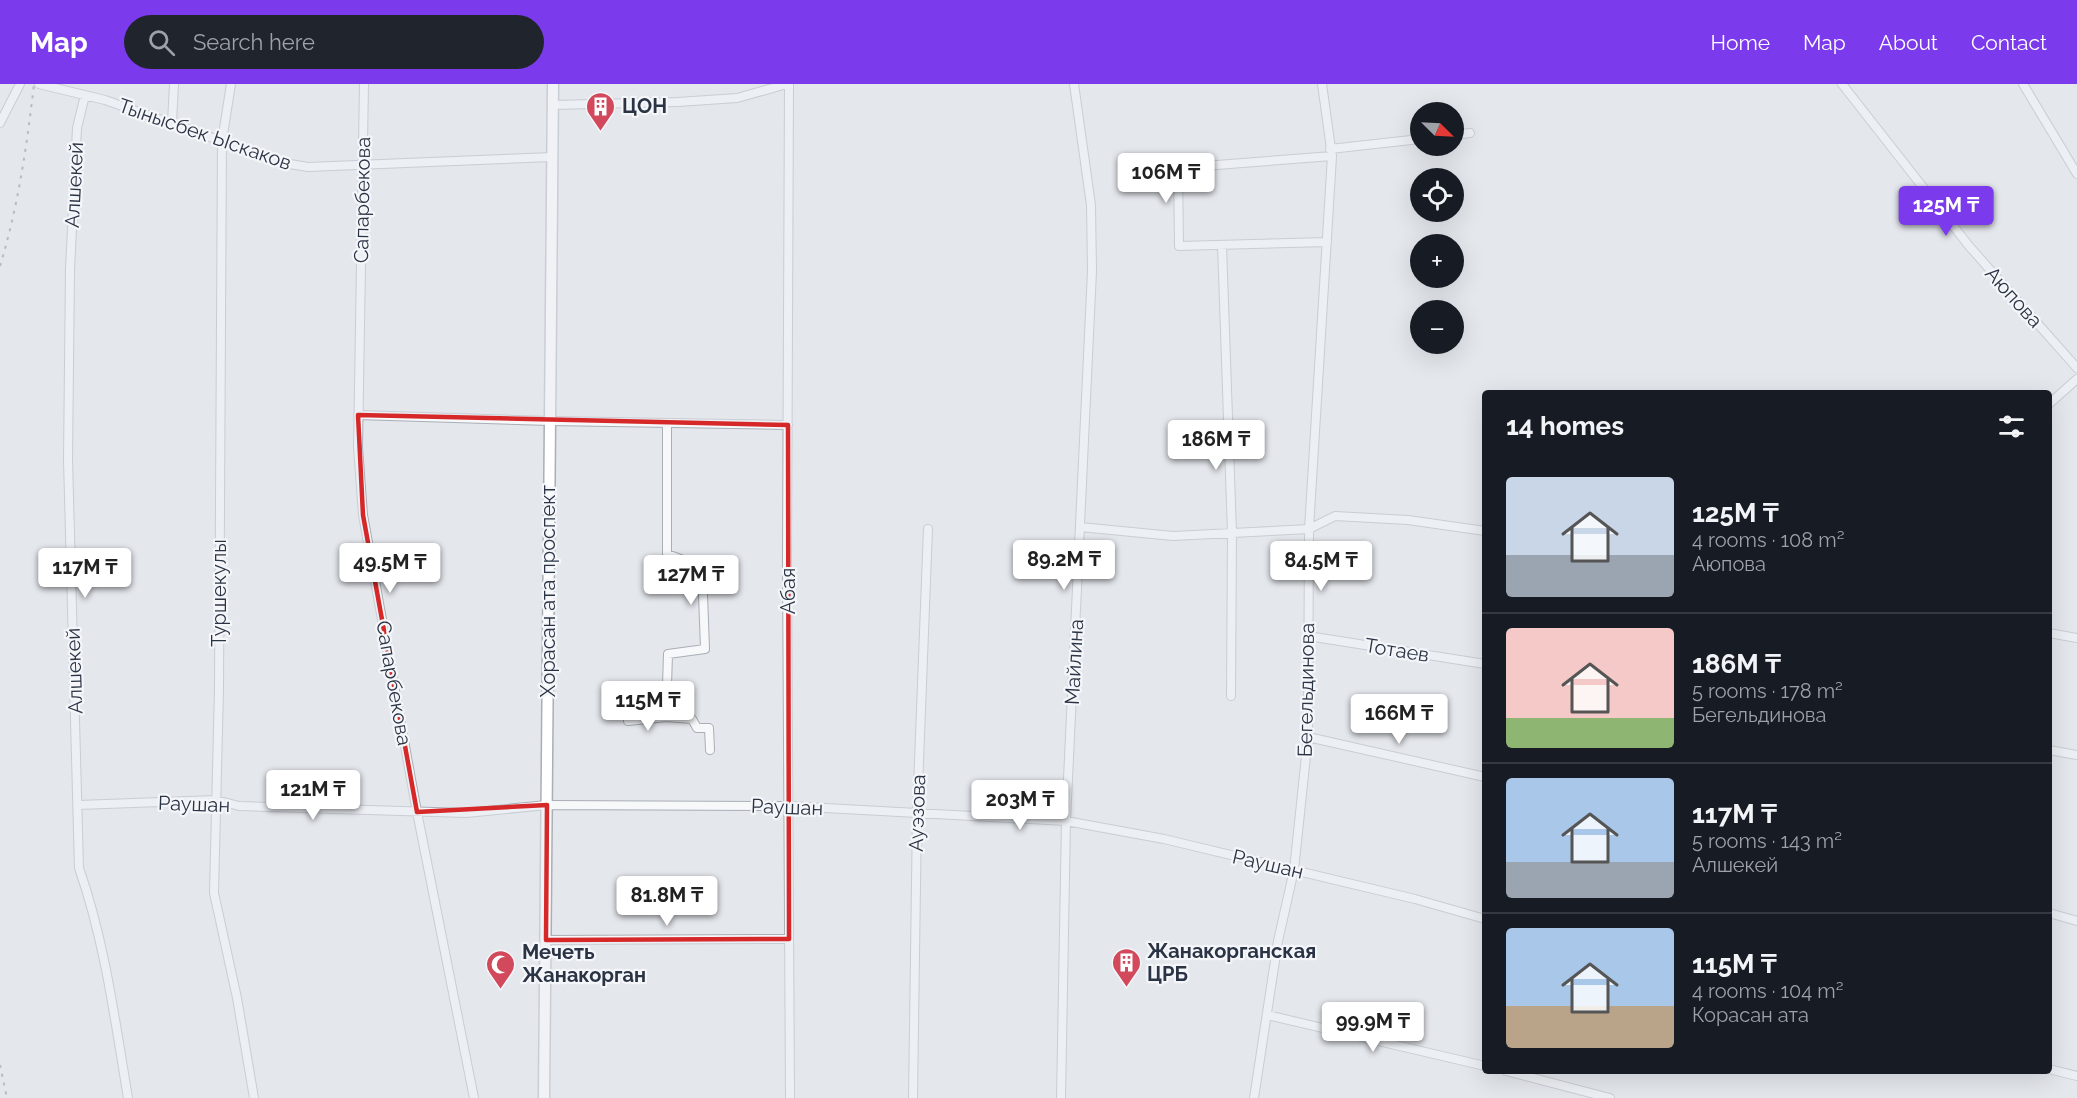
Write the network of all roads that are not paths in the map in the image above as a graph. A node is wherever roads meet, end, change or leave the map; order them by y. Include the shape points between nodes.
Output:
1 (20, 84) edge
2 (39, 84) edge
3 (174, 84) edge
4 (231, 84) edge
5 (364, 84) edge
6 (553, 84) edge
7 (788, 84) edge
8 (1074, 84) edge
9 (1322, 84) edge
10 (1842, 84) edge
11 (2023, 84) edge
12 (85, 95) junction
13 (552, 105) junction
14 (0, 123) edge
15 (172, 123) junction
16 (1470, 133) dead end
17 (1464, 134) edge
18 (1410, 140) edge
19 (222, 141) junction
20 (1331, 152) junction
21 (552, 157) junction
22 (363, 165) junction
23 (2077, 174) edge
24 (1327, 242) junction
25 (1222, 245) junction
26 (2077, 368) edge
27 (2077, 379) edge
28 (2052, 401) edge
29 (358, 415) junction
30 (550, 421) junction
31 (667, 423) junction
32 (788, 425) junction
33 (1080, 526) junction
34 (927, 529) dead end
35 (1309, 529) junction
36 (1482, 531) edge
37 (1232, 533) junction
38 (2052, 634) edge
39 (1308, 636) junction
40 (2077, 638) edge
41 (1482, 664) edge
42 (1231, 696) dead end
43 (666, 717) junction
44 (628, 721) dead end
45 (1308, 737) junction
46 (710, 750) dead end
47 (2052, 751) edge
48 (2077, 755) edge
49 (1482, 776) edge
50 (216, 801) junction
51 (78, 805) junction
52 (547, 805) junction
53 (789, 806) junction
54 (417, 812) junction
55 (917, 813) junction
56 (1066, 821) junction
57 (1294, 870) junction
58 (2052, 914) edge
59 (1482, 918) edge
60 (2077, 921) edge
61 (789, 939) junction
62 (546, 940) junction
63 (1267, 1015) junction
64 (1482, 1065) edge
65 (2052, 1070) edge
66 (1518, 1074) edge
67 (2077, 1076) edge
68 (128, 1098) edge
69 (254, 1098) edge
70 (474, 1098) edge
71 (544, 1098) edge
72 (790, 1098) edge
73 (913, 1098) edge
74 (1061, 1098) edge
75 (1254, 1098) edge
76 (1610, 1098) edge

1 - 14 street
2 - 12 street, Тынысбек Ыскаков
3 - 15 street
4 - 19 street, Туршекулы
5 - 22 street, Сапарбекова
6 - 13 main road, Хорасан ата проспект
7 - 13 street via 737,98
7 - 32 street, Абая
8 - 33 street, Майлина via 1092,216
9 - 20 street, Бегельдинова
10 - 26 street, Аюпова via 1969,246
11 - 23 street
12 - 15 street, Тынысбек Ыскаков
12 - 51 street, Алшекей via 77,128 68,412
13 - 21 main road, Хорасан ата проспект
15 - 19 street, Тынысбек Ыскаков
16 - 17 street
18 - 20 street
19 - 22 street, Тынысбек Ыскаков via 284,163 308,167
19 - 50 street, Туршекулы
20 - 24 street, Бегельдинова
20 - 25 street via 1178,168 1179,246
21 - 22 street, Тынысбек Ыскаков
21 - 30 main road, Хорасан ата проспект
22 - 29 street, Сапарбекова
24 - 25 street
24 - 35 street, Бегельдинова
25 - 37 street
27 - 28 street
29 - 30 street
29 - 54 street, Сапарбекова via 363,515
30 - 31 street
30 - 52 main road, Хорасан ата проспект
31 - 32 street
31 - 43 street via 667,554 702,567 705,649 668,654
32 - 53 street, Абая
33 - 37 street via 1173,536
33 - 56 street, Майлина
34 - 55 street, Ауэзова
35 - 36 street via 1335,516 1408,520
35 - 37 street
35 - 39 street, Бегельдинова
37 - 42 street
38 - 40 street
39 - 41 street, Тотаев
39 - 45 street, Бегельдинова
43 - 44 street
43 - 46 street via 692,718 697,728 709,728
45 - 49 street
45 - 57 street, Бегельдинова
47 - 48 street
50 - 51 street, Раушан
50 - 54 street, Раушан via 239,806
50 - 69 street, Туршекулы via 214,893
51 - 68 street, Алшекей via 79,868 90,900
52 - 53 street, Раушан
52 - 54 street, Раушан via 466,813
52 - 62 main road, Хорасан ата проспект
53 - 55 street, Раушан
53 - 61 street, Абая
54 - 70 street, Сапарбекова
55 - 56 street, Раушан
55 - 73 street, Ауэзова
56 - 57 street, Раушан
56 - 74 street, Майлина
57 - 59 street, Раушан
57 - 63 street, Бегельдинова
58 - 60 street
61 - 62 street
61 - 72 street, Абая
62 - 71 main road, Хорасан ата проспект
63 - 64 street
63 - 75 street, Бегельдинова
65 - 67 street
66 - 76 street

